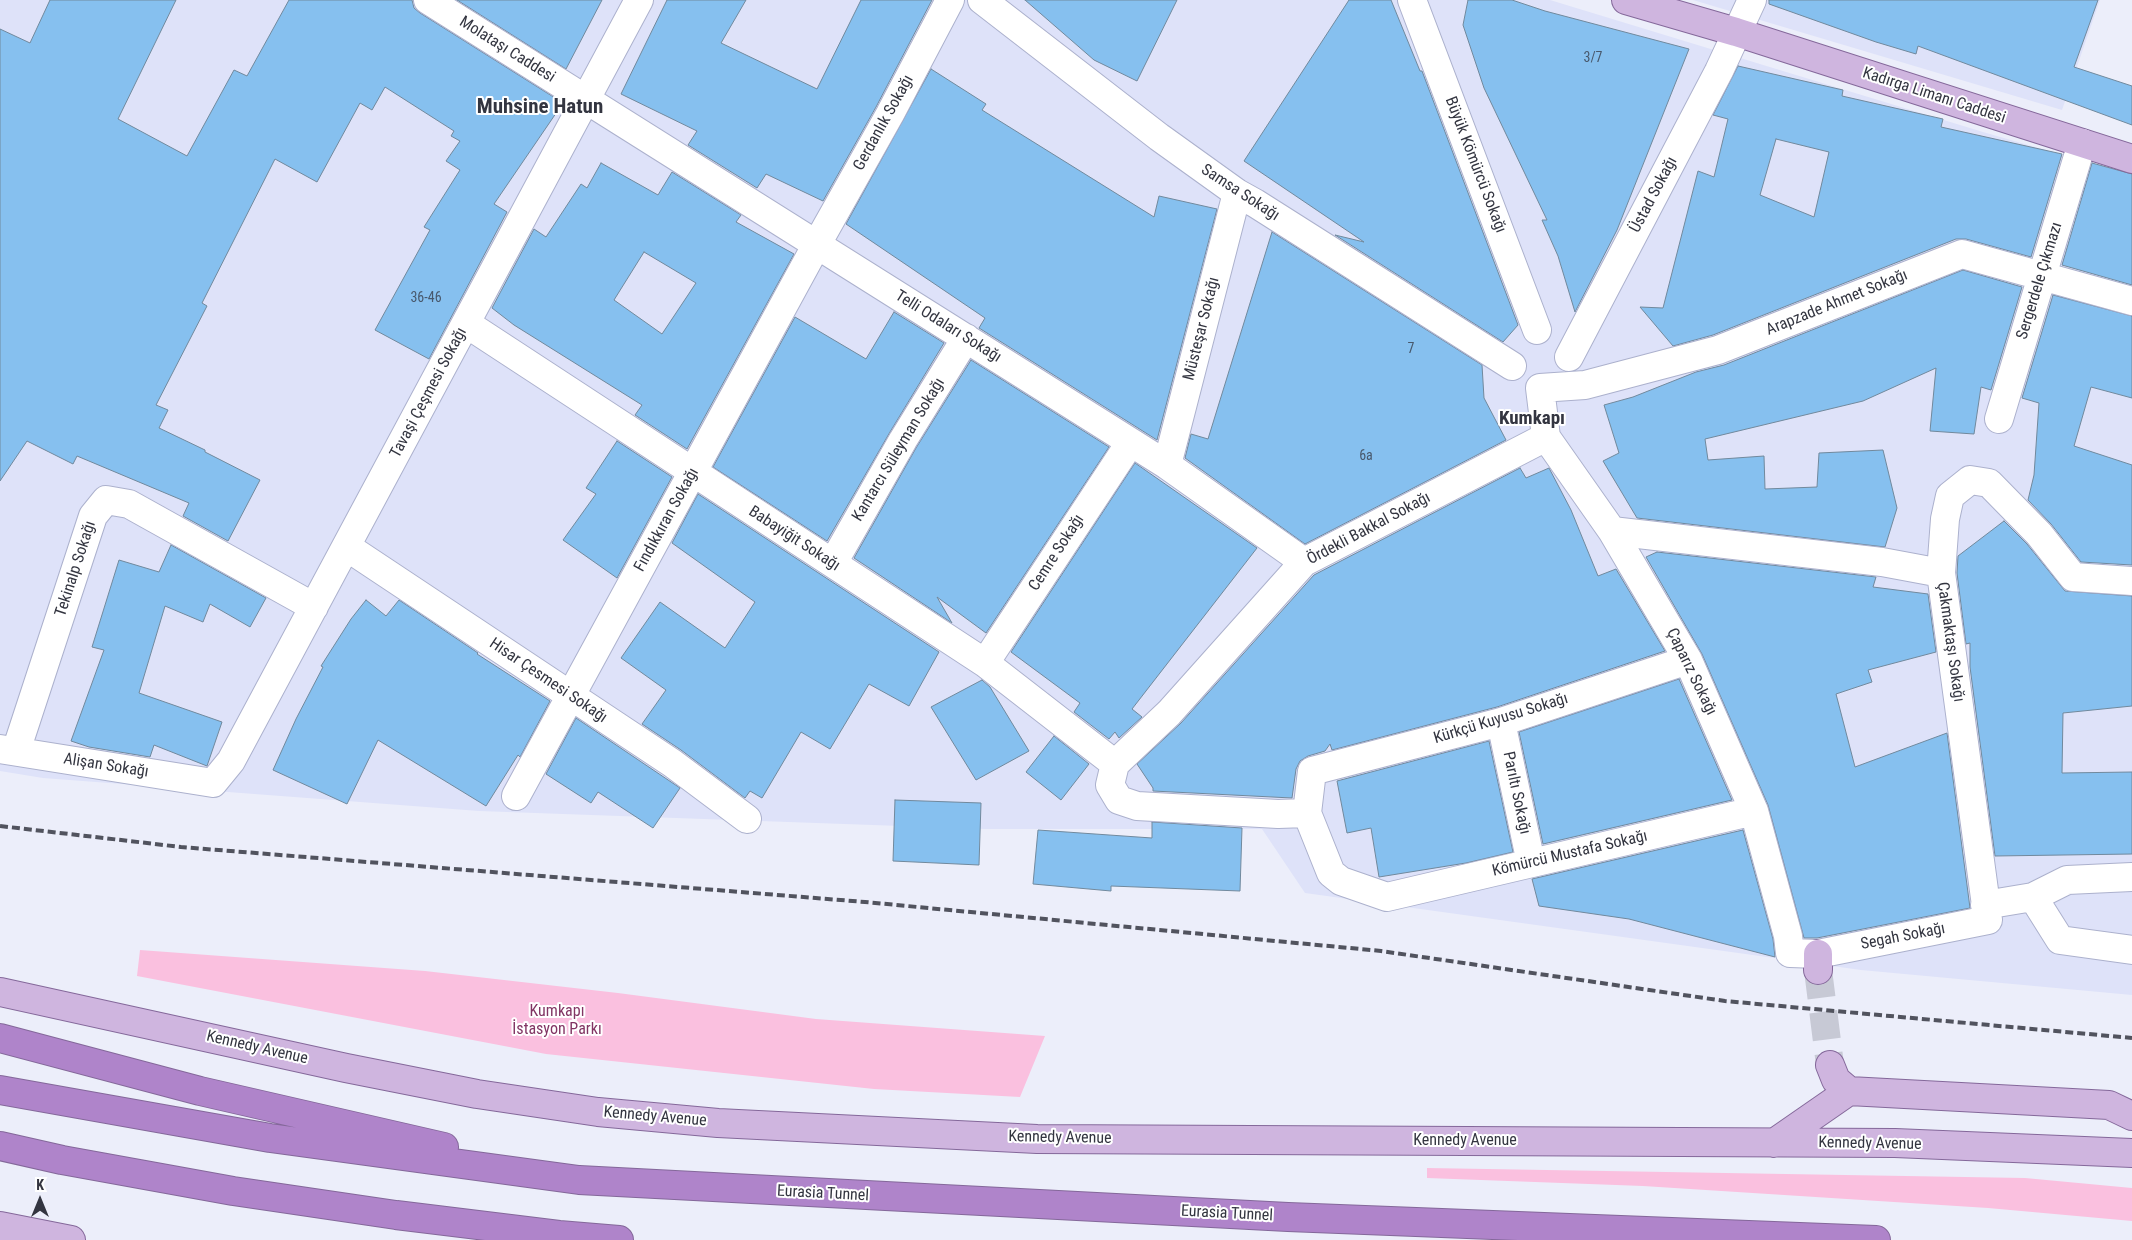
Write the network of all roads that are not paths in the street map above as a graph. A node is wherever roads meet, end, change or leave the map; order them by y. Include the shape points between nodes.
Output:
1 (428, 0) edge
2 (639, 0) edge
3 (950, 0) edge
4 (982, 0) edge
5 (1412, 0) edge
6 (1626, 0) edge
7 (1752, 0) edge
8 (1736, 32) junction
9 (586, 99) junction
10 (2082, 143) junction
11 (2132, 159) edge
12 (1236, 193) junction
13 (816, 244) junction
14 (2042, 275) junction
15 (2132, 301) edge
16 (467, 324) junction
17 (1537, 330) junction
18 (966, 338) junction
19 (1569, 358) junction
20 (1512, 366) junction
21 (1540, 388) junction
22 (1999, 419) dead end
23 (1546, 438) junction
24 (1130, 443) junction
25 (1167, 465) junction
26 (692, 473) junction
27 (1612, 531) junction
28 (347, 547) junction
29 (1304, 562) junction
30 (833, 564) junction
31 (1941, 573) junction
32 (2132, 581) edge
33 (314, 606) junction
34 (1688, 660) junction
35 (984, 664) junction
36 (571, 697) junction
37 (1500, 722) junction
38 (8, 750) edge
39 (1115, 764) junction
40 (213, 783) joint
41 (516, 796) dead end
42 (1754, 811) junction
43 (1307, 813) junction
44 (747, 819) dead end
45 (1531, 864) junction
46 (2132, 877) edge
47 (2033, 897) junction
48 (1986, 912) junction
49 (2132, 950) edge
50 (1818, 962) joint
51 (0, 992) edge
52 (0, 1038) edge
53 (1830, 1065) tunnel mouth
54 (0, 1090) edge
55 (1849, 1091) junction
56 (2132, 1116) edge
57 (1774, 1143) junction
58 (0, 1146) edge
59 (2132, 1153) edge
60 (579, 1180) junction
61 (0, 1226) edge
62 (71, 1240) edge
63 (618, 1240) edge
64 (1876, 1240) edge

1 - 9 street, Molataşı Caddesi
2 - 9 street, Tavaşi Çeşmesi Sokağı
3 - 13 street, Gerdanlık Sokağı
4 - 12 street, Samsa Sokağı
5 - 17 street, Büyük Kömürcü Sokağı
6 - 8 main road, Kadırga Limanı Caddesi
7 - 8 street, Üstad Sokağı
8 - 10 main road, Kadırga Limanı Caddesi
8 - 19 street, Üstad Sokağı via 1719,71
9 - 13 street, Telli Odaları Sokağı
9 - 16 street, Tavaşi Çeşmesi Sokağı
10 - 11 main road, Kadırga Limanı Caddesi
10 - 14 street, Sergerdele Çıkmazı
12 - 20 street, Samsa Sokağı
12 - 25 street, Müsteşar Sokağı
13 - 18 street, Telli Odaları Sokağı
13 - 26 street, Fındıkkıran Sokağı
14 - 15 street, Arapzade Ahmet Sokağı
14 - 21 street, Arapzade Ahmet Sokağı via 1962,254 1718,350 1586,385
14 - 22 street, Sergerdele Çıkmazı
16 - 26 street, Babayiğit Sokağı
16 - 28 street, Tavaşi Çeşmesi Sokağı
17 - 19 street via 1546,330 1562,340 1568,348
17 - 20 street via 1514,346
18 - 24 street, Telli Odaları Sokağı
18 - 30 street, Kantarcı Süleyman Sokağı via 903,440
19 - 21 street via 1564,376
20 - 21 street via 1522,381
21 - 23 street, Çaparız Sokağı
23 - 27 street, Çaparız Sokağı
23 - 29 street, Ördekli Bakkal Sokağı
24 - 25 street, Telli Odaları Sokağı
24 - 35 street, Cemre Sokağı
25 - 29 street, Telli Odaları Sokağı
26 - 30 street, Babayiğit Sokağı
26 - 36 street, Fındıkkıran Sokağı
27 - 31 street, Çakmaktaşı Sokağı via 1882,562
27 - 34 street, Çaparız Sokağı
28 - 33 street, Tavaşi Çeşmesi Sokağı
28 - 36 street, Hisar Çesmesi Sokağı
29 - 39 street, Ördekli Bakkal Sokağı via 1169,713
30 - 35 street, Babayiğit Sokağı
31 - 32 street via 1950,496 1970,480 1989,483 2074,577
31 - 48 street, Çakmaktaşı Sokağı
33 - 38 street, Tekinalp Sokağı via 129,504 106,500 92,516
33 - 40 street, Tavaşi Çeşmesi Sokağı via 231,761
34 - 37 street, Kürkçü Kuyusu Sokağı
34 - 42 street, Çaparız Sokağı
35 - 39 street, Babayiğit Sokağı
36 - 41 street, Fındıkkıran Sokağı
36 - 44 street, Hisar Çesmesi Sokağı
37 - 43 street, Kürkçü Kuyusu Sokağı via 1312,771
37 - 45 street, Parıltı Sokağı
38 - 40 street, Alişan Sokağı
39 - 43 street via 1110,785 1119,800 1137,806
42 - 45 street, Kömürcü Mustafa Sokağı
42 - 50 street, Çaparız Sokağı via 1790,952
43 - 45 street, Kömürcü Mustafa Sokağı via 1331,872 1341,881 1387,897
46 - 47 street, Segah Sokağı via 2067,880
47 - 48 street, Segah Sokağı
47 - 49 street via 2060,940
48 - 50 street, Segah Sokağı
51 - 57 main road, Kennedy Avenue via 477,1094 598,1112 718,1123 1037,1139
52 - 60 highway via 200,1091
53 - 55 main road via 1836,1080
54 - 60 highway via 270,1138
55 - 56 main road via 2109,1105
55 - 57 main road
57 - 59 main road, Kennedy Avenue via 1895,1143
58 - 63 highway via 233,1191 406,1216
60 - 64 highway, Eurasia Tunnel via 1288,1217
61 - 62 main road

